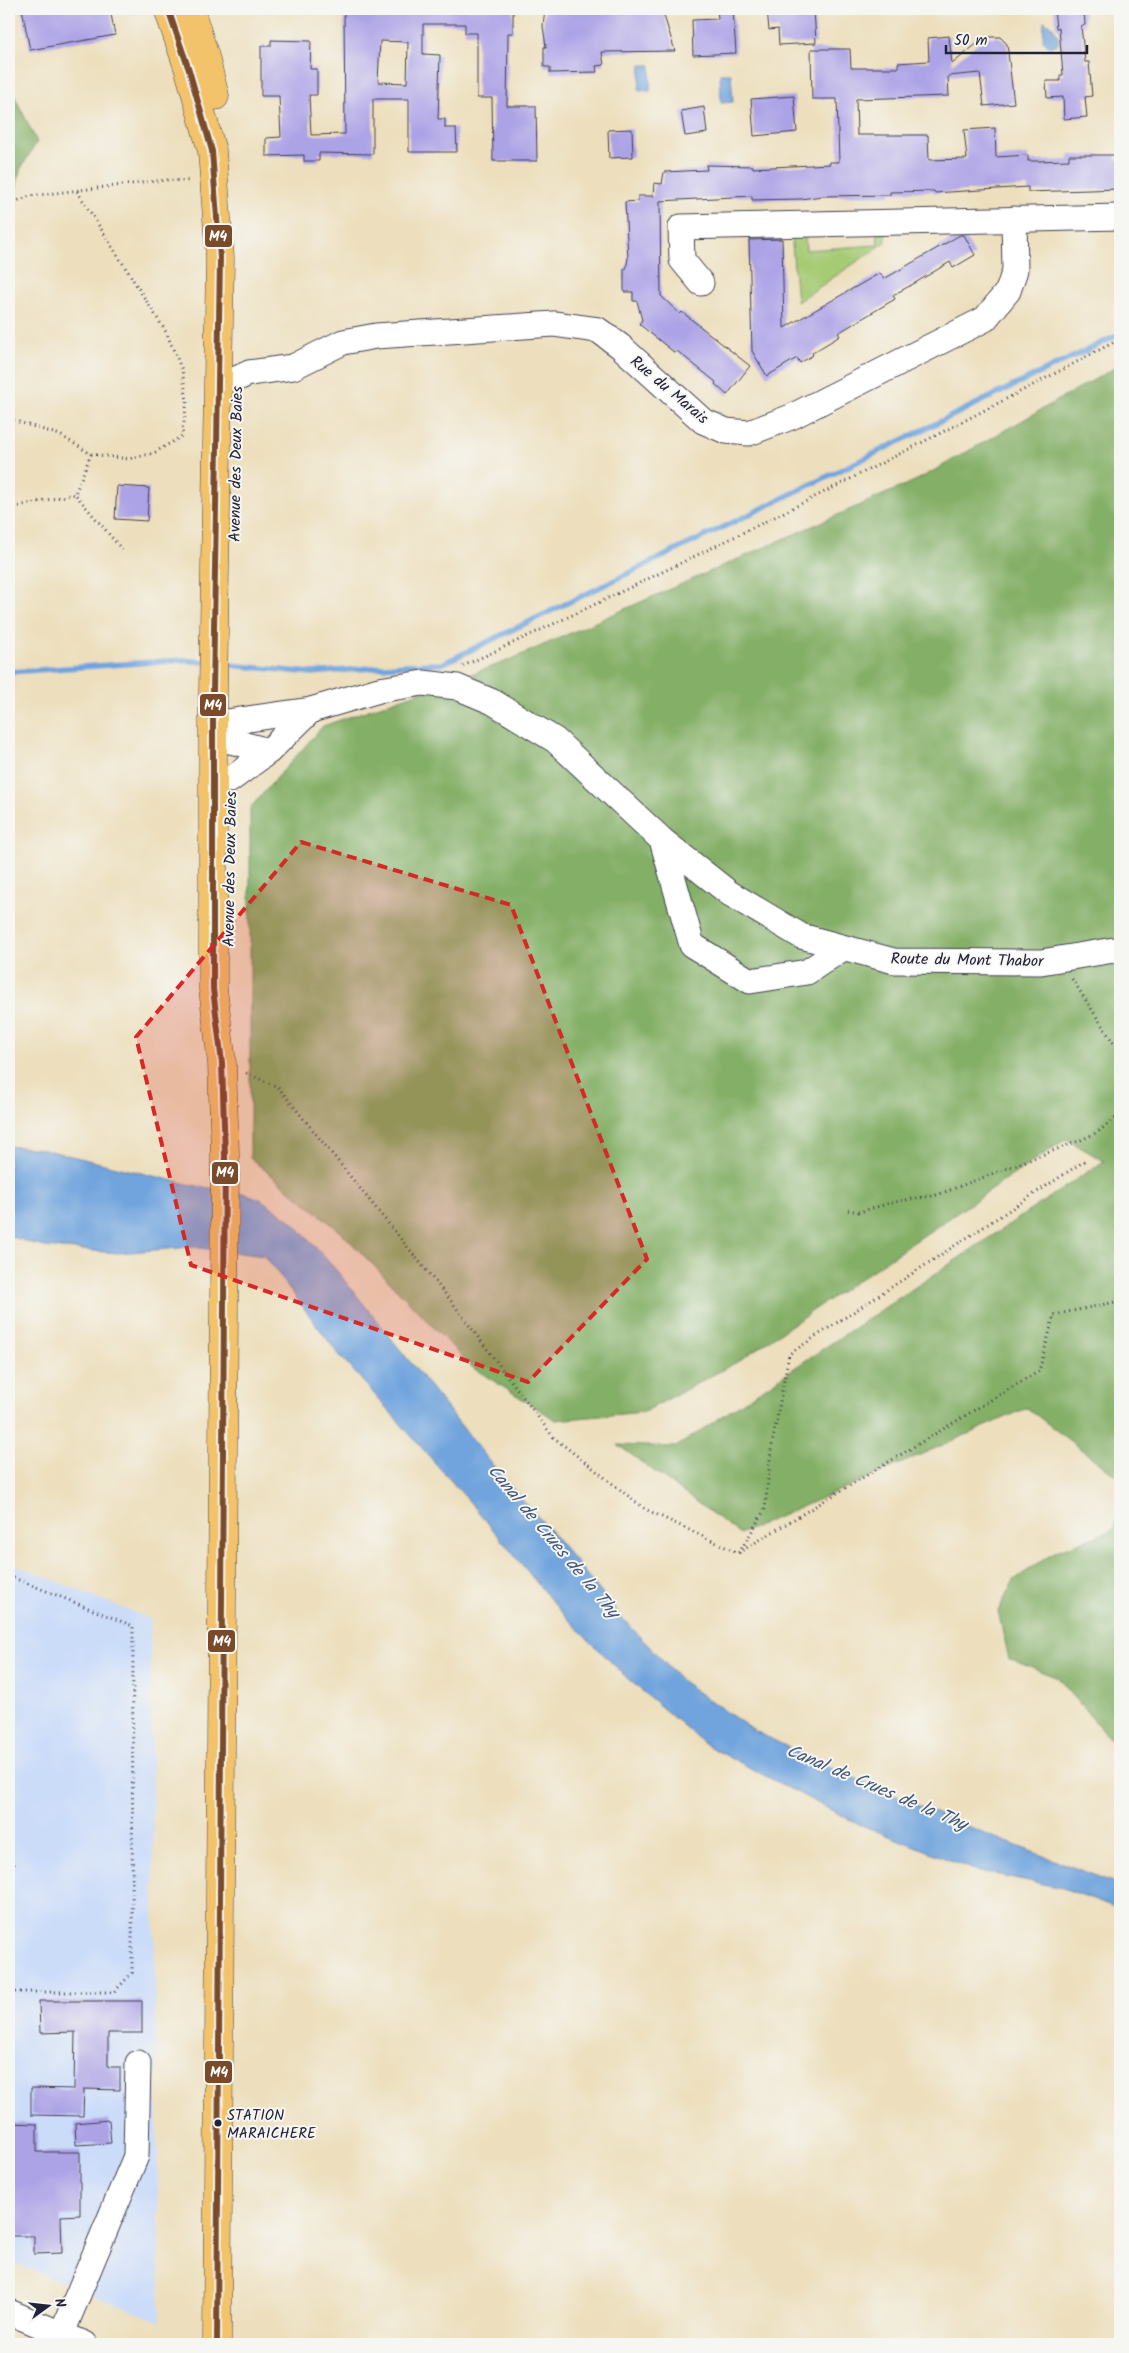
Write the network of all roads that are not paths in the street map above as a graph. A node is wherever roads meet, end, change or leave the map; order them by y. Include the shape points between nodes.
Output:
1 (168, 9) edge
2 (190, 9) edge
3 (1120, 217) edge
4 (1014, 219) junction
5 (701, 283) dead end
6 (236, 379) junction
7 (223, 643) junction
8 (311, 710) junction
9 (224, 715) junction
10 (269, 751) junction
11 (230, 780) junction
12 (662, 840) junction
13 (843, 948) junction
14 (1120, 949) edge
15 (222, 1063) junction
16 (138, 2063) dead end
17 (9, 2312) edge
18 (62, 2333) junction
19 (84, 2344) edge
20 (217, 2344) edge

1 - 7 main road, Avenue des Deux Baies via 212,151 220,258
2 - 6 main road, Avenue des Deux Baies via 206,57 224,136 236,286
3 - 4 street
4 - 5 street via 681,227 682,260
4 - 6 street, Rue du Marais via 1015,270 1008,291 985,319 791,417 749,433 726,431 703,420 598,330 554,324 343,342 293,367 249,373
6 - 7 main road, Avenue des Deux Baies
7 - 9 main road, Avenue des Deux Baies
8 - 9 street, Route du Mont Thabor
8 - 10 street, Route du Mont Thabor
8 - 12 street, Route du Mont Thabor via 379,690 423,683 457,687 493,702 555,740
9 - 10 street
9 - 11 main road, Avenue des Deux Baies
9 - 15 main road, Avenue des Deux Baies via 213,989
10 - 11 street, Route du Mont Thabor
11 - 15 main road, Avenue des Deux Baies
12 - 13 street, Route du Mont Thabor via 729,892 801,936
12 - 13 street via 692,945 750,981 807,972
13 - 14 street, Route du Mont Thabor via 894,961 1041,962
15 - 20 main road via 225,1154
16 - 18 street via 136,2156
17 - 18 street
18 - 19 street

